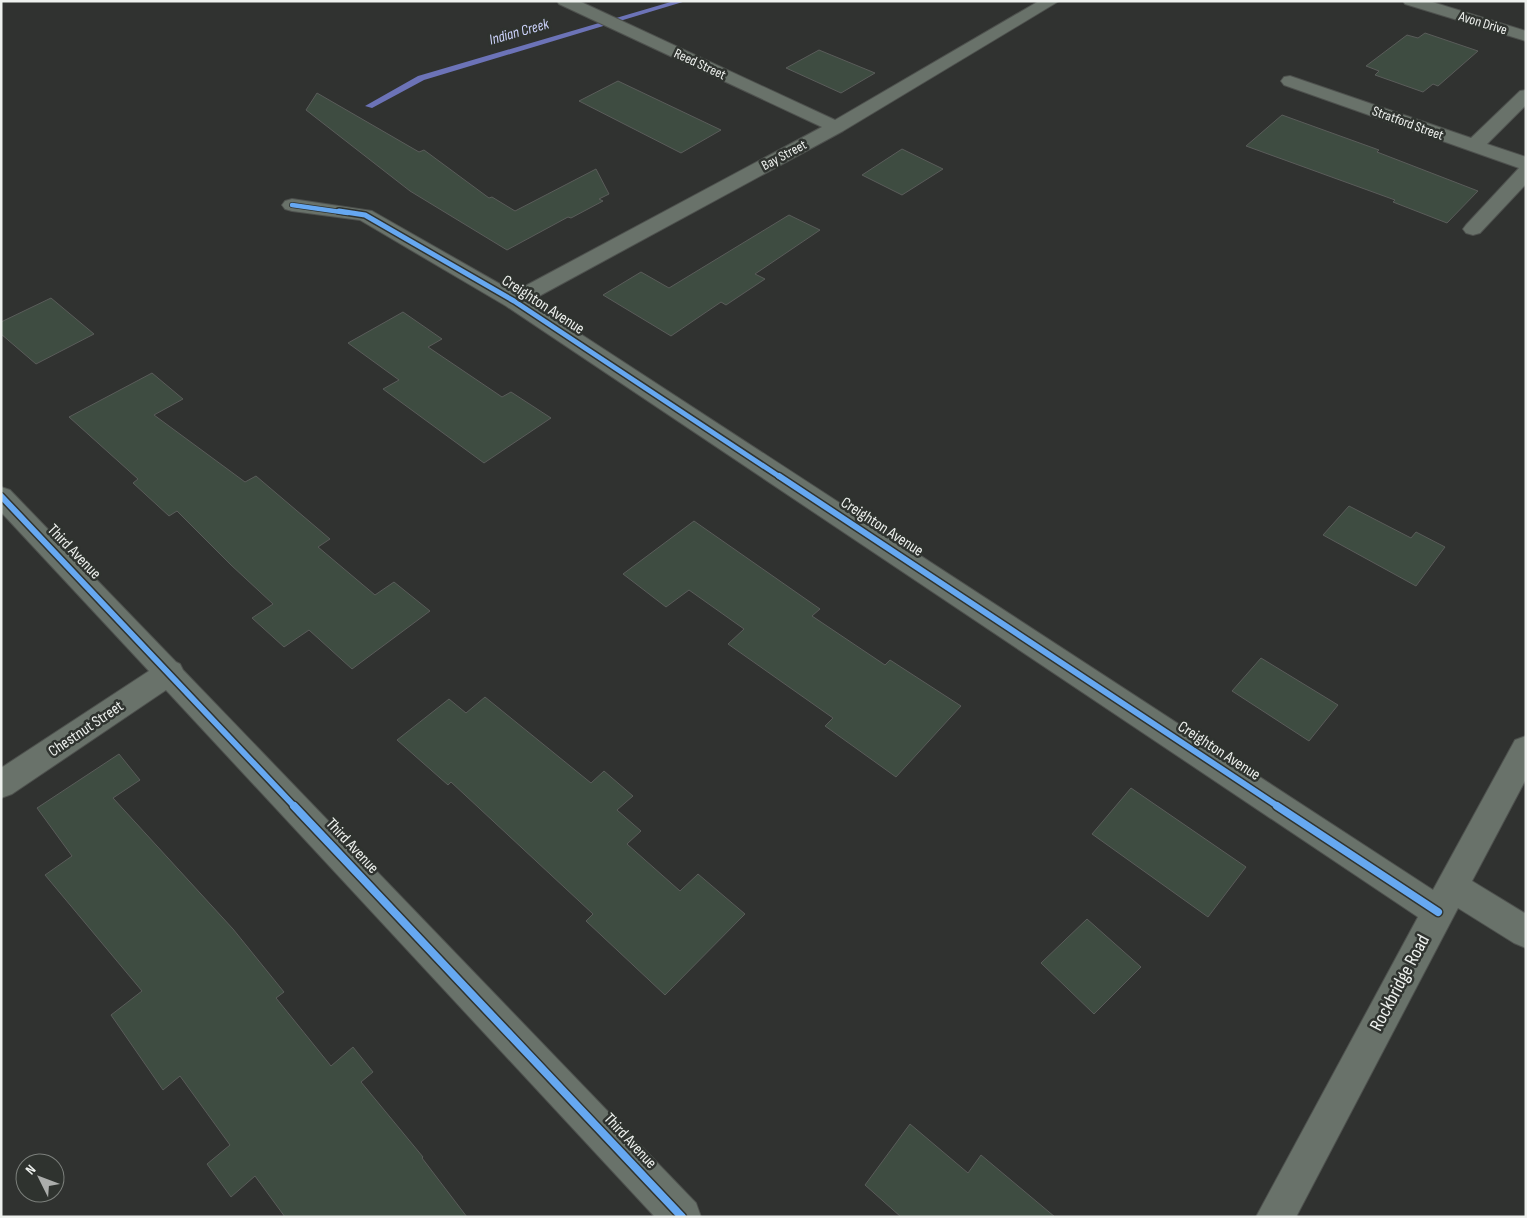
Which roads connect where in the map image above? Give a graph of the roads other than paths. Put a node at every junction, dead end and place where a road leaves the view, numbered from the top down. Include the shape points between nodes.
1 (564, 1) edge
2 (1051, 1) edge
3 (1411, 1) edge
4 (1526, 36) edge
5 (1290, 81) dead end
6 (1526, 94) edge
7 (836, 126) junction
8 (1474, 146) junction
9 (1526, 164) edge
10 (1526, 172) edge
11 (292, 206) dead end
12 (1473, 229) dead end
13 (514, 301) junction
14 (1, 496) edge
15 (170, 672) junction
16 (1526, 750) edge
17 (1, 785) edge
18 (1445, 900) junction
19 (1526, 932) edge
20 (682, 1217) edge
21 (1275, 1217) edge

1 - 7 street, Reed Street
2 - 7 street, Bay Street
3 - 4 street, Avon Drive
5 - 8 street, Stratford Street
6 - 8 street
7 - 13 street, Bay Street
8 - 9 street, Stratford Street
10 - 12 street
11 - 13 street, Creighton Avenue via 365,215
13 - 18 street, Creighton Avenue
14 - 15 street, Third Avenue
15 - 17 street, Chestnut Street
15 - 20 street, Third Avenue
16 - 18 street, Rockbridge Road
18 - 19 street, Creighton Avenue
18 - 21 street, Rockbridge Road

